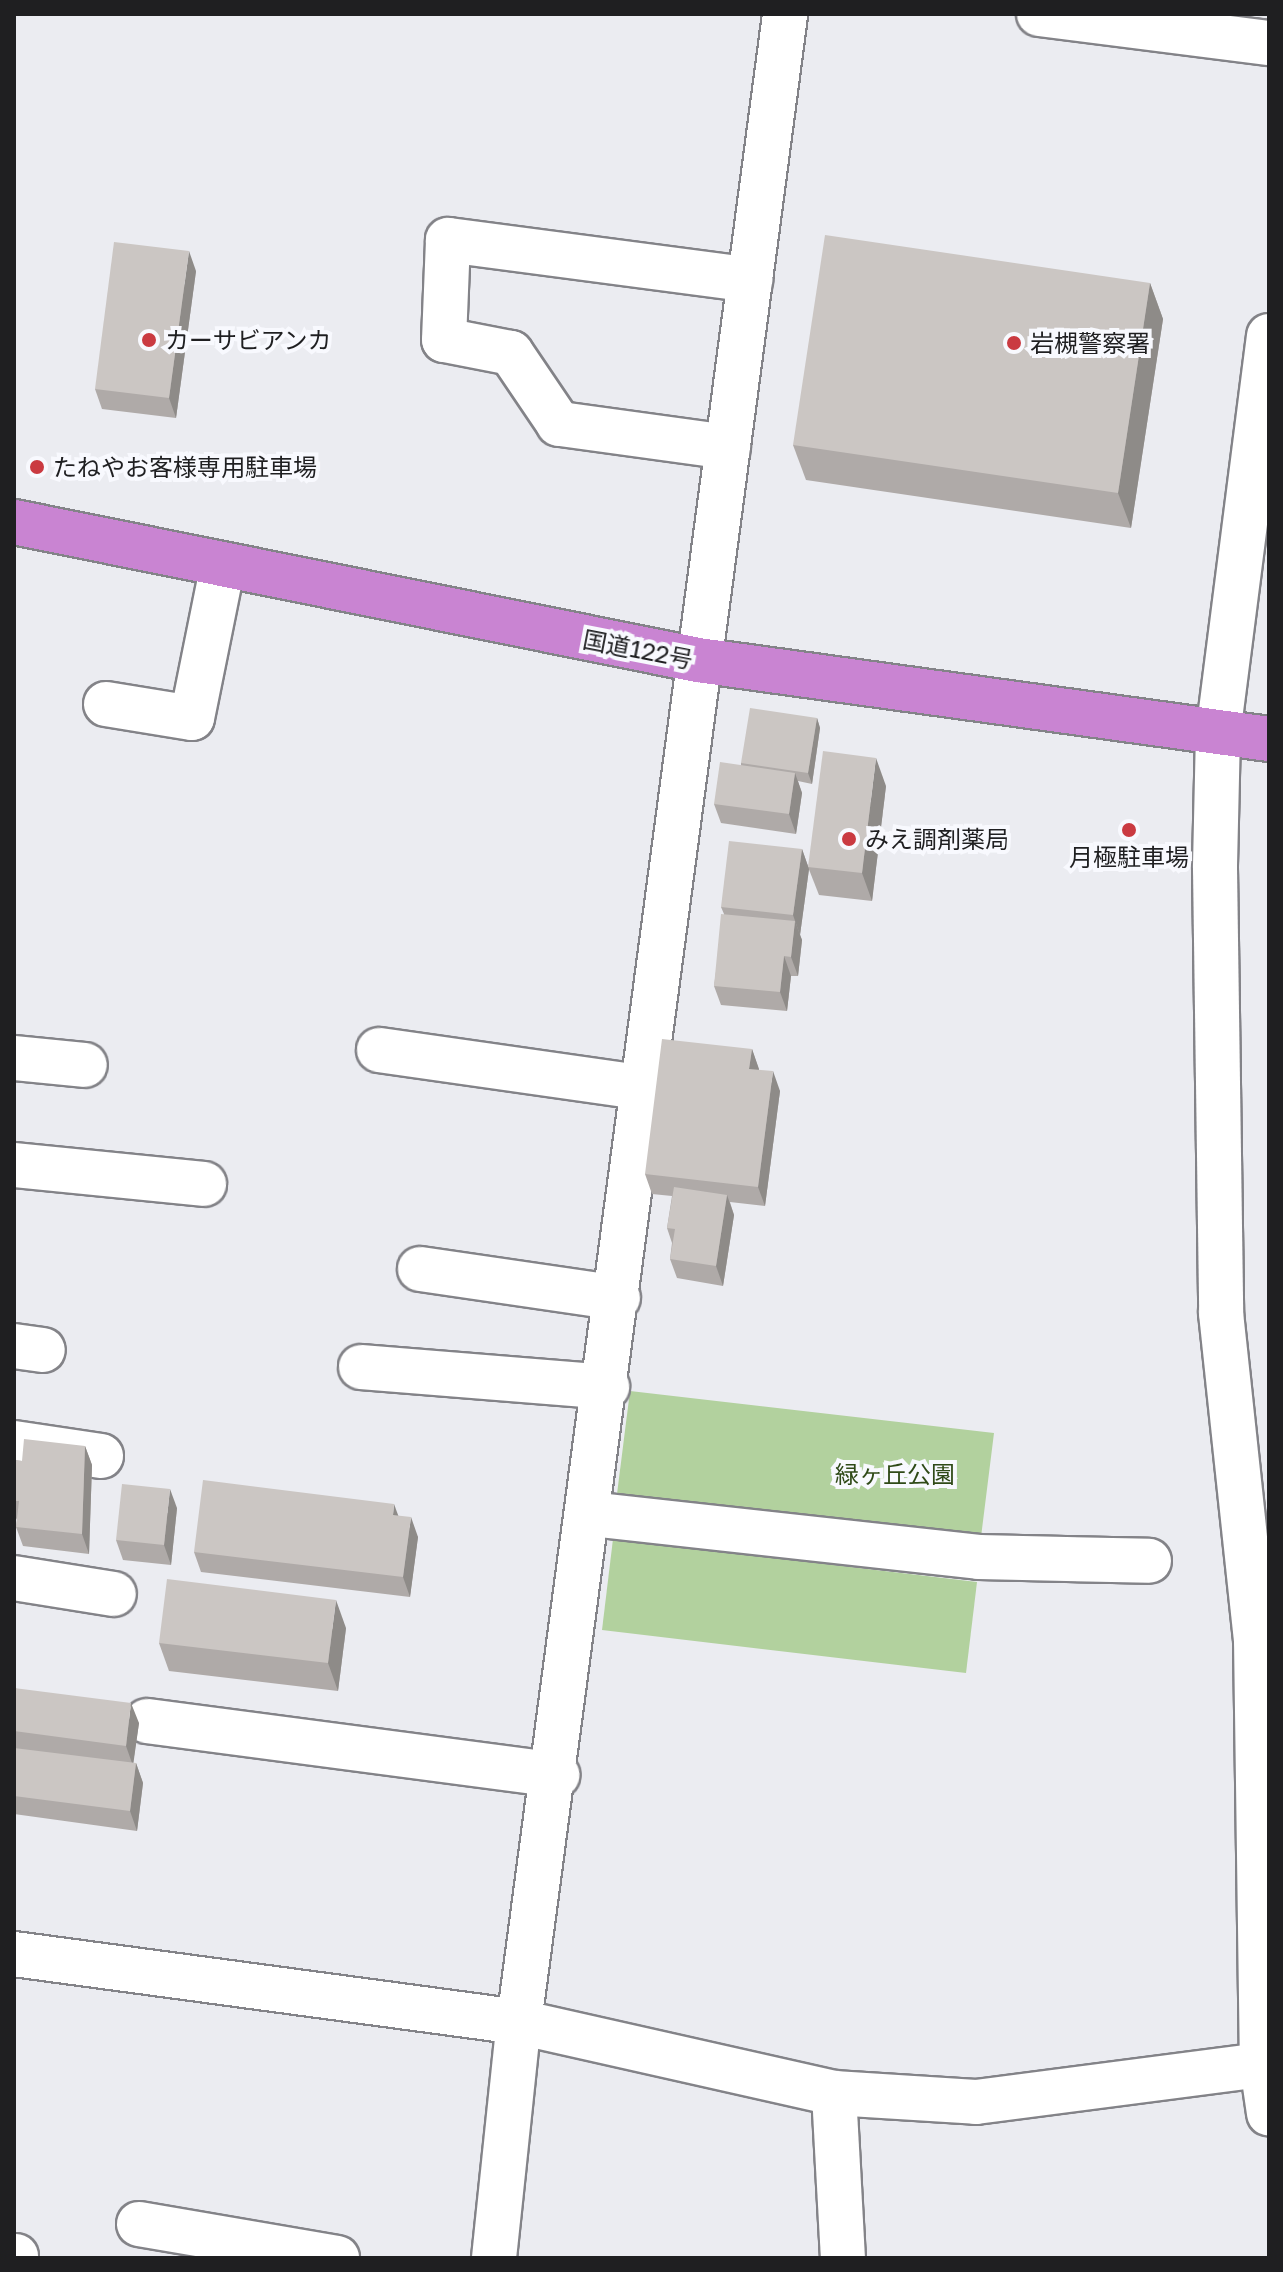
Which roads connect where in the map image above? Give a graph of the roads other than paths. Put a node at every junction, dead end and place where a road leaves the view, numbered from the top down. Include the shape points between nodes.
1 (785, 14) edge
2 (1039, 14) edge
3 (1269, 43) edge
4 (750, 280) junction
5 (1269, 336) edge
6 (728, 447) junction
7 (14, 522) edge
8 (222, 569) junction
9 (698, 660) junction
10 (106, 704) dead end
11 (1218, 733) junction
12 (1269, 739) edge
13 (379, 1050) dead end
14 (14, 1058) edge
15 (85, 1065) dead end
16 (645, 1088) junction
17 (14, 1165) edge
18 (204, 1184) dead end
19 (420, 1269) dead end
20 (618, 1298) junction
21 (361, 1367) dead end
22 (607, 1387) junction
23 (14, 1443) edge
24 (101, 1456) dead end
25 (590, 1514) junction
26 (1149, 1561) dead end
27 (14, 1578) edge
28 (114, 1594) dead end
29 (147, 1721) dead end
30 (557, 1775) junction
31 (14, 1954) edge
32 (519, 2022) junction
33 (1265, 2064) edge
34 (834, 2093) junction
35 (1269, 2113) edge
36 (139, 2224) dead end
37 (337, 2258) edge
38 (494, 2258) edge
39 (843, 2258) edge

1 - 4 street
2 - 3 street
4 - 6 street
4 - 6 street via 448,240 444,340 511,353 559,424
5 - 11 street
6 - 9 street
7 - 8 highway, 国道122号
8 - 9 highway, 国道122号
8 - 10 street via 192,718
9 - 11 highway, 国道122号
9 - 16 street
11 - 12 highway, 国道122号
11 - 33 street via 1221,1313 1256,1639
13 - 16 street
14 - 15 street
16 - 20 street
17 - 18 street
19 - 20 street
20 - 22 street
21 - 22 street
22 - 25 street
23 - 24 street
25 - 26 street via 979,1557
25 - 30 street
27 - 28 street
29 - 30 street
30 - 32 street
31 - 32 street
32 - 34 street
32 - 38 street
33 - 34 street via 976,2102
33 - 35 street
34 - 39 street
36 - 37 street

